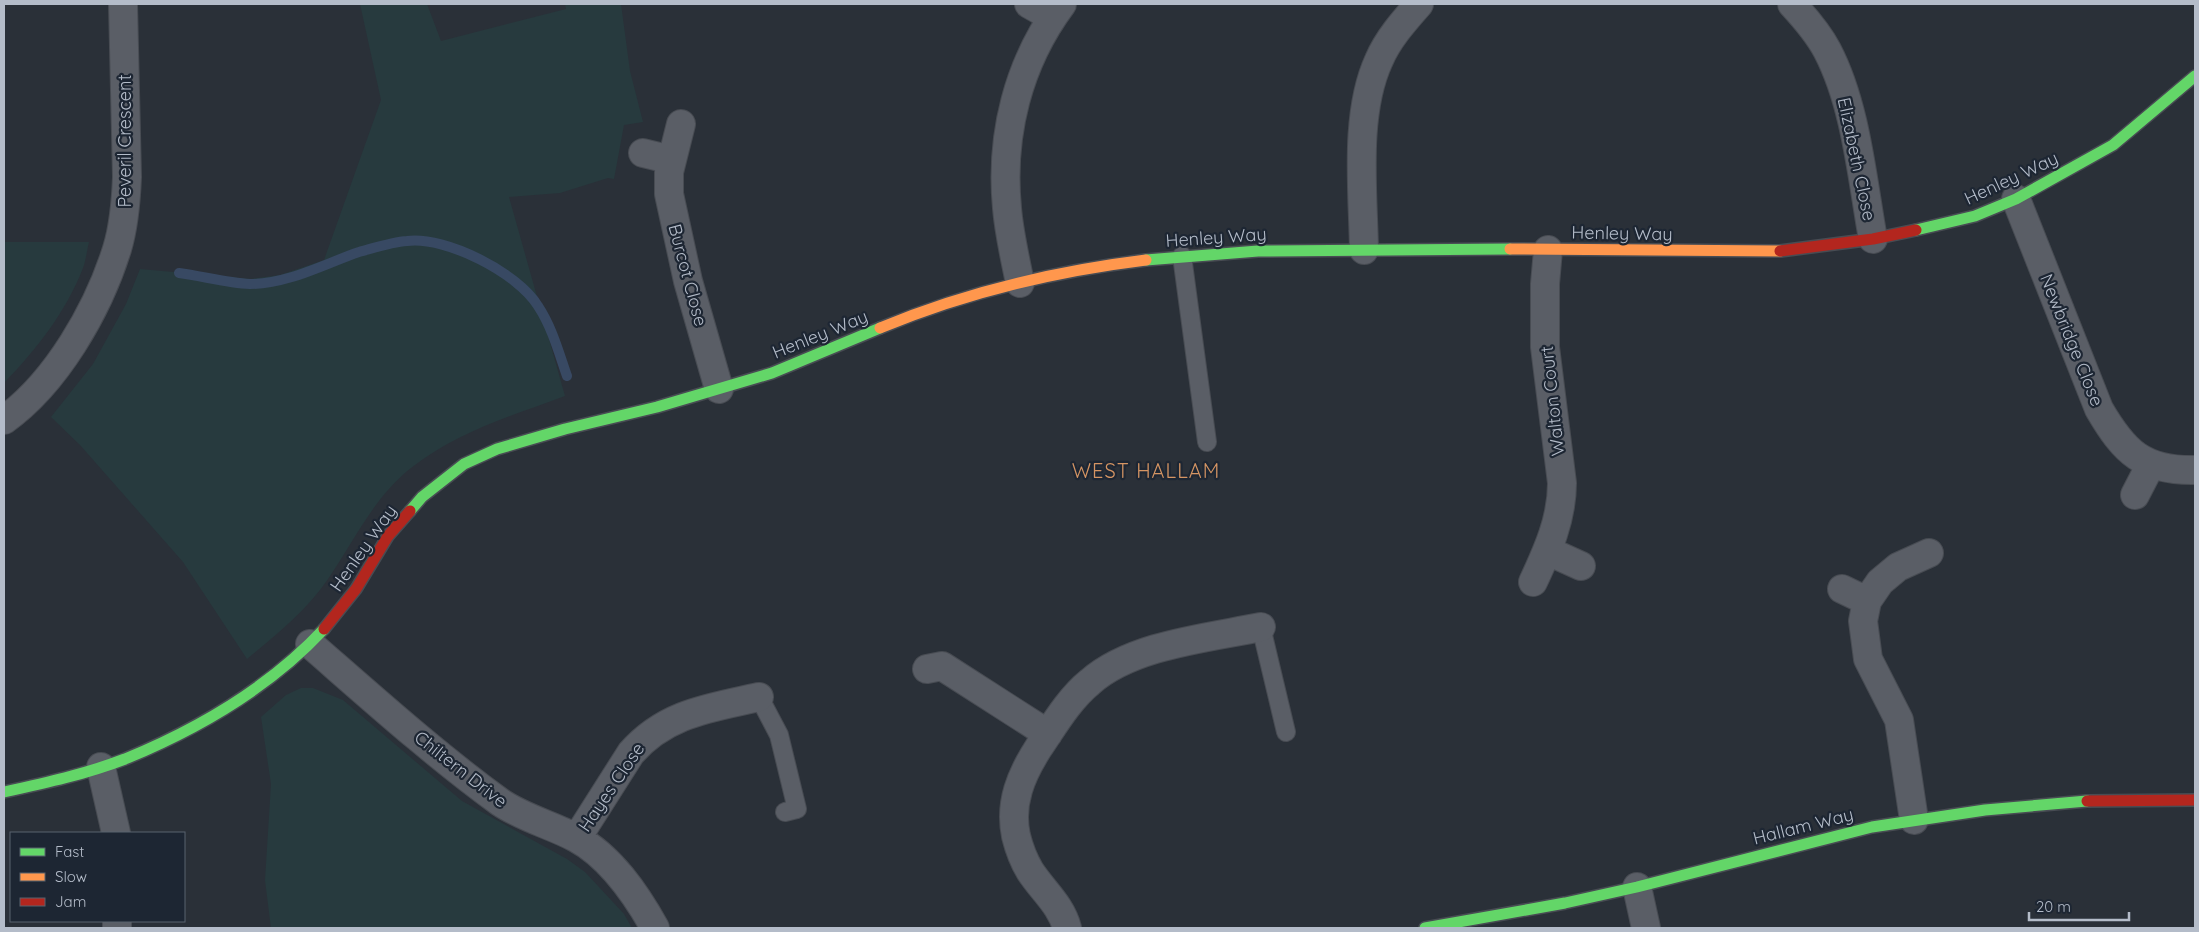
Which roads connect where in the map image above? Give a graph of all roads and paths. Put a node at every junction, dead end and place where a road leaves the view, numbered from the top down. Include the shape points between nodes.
1 (122, 4) edge
2 (1419, 4) edge
3 (1792, 4) edge
4 (1048, 8) edge
5 (2195, 76) edge
6 (681, 124) dead end
7 (643, 153) dead end
8 (672, 160) junction
9 (2016, 199) junction
10 (1873, 239) junction
11 (1364, 250) junction
12 (1548, 250) junction
13 (1182, 256) junction
14 (1020, 283) junction
15 (719, 389) junction
16 (4, 420) edge
17 (1207, 442) dead end
18 (2151, 464) junction
19 (2195, 470) edge
20 (2136, 495) dead end
21 (1548, 551) junction
22 (1929, 553) dead end
23 (1581, 566) dead end
24 (1533, 582) dead end
25 (1842, 589) dead end
26 (1868, 601) junction
27 (1261, 627) joint
28 (310, 644) junction
29 (927, 669) dead end
30 (758, 697) joint
31 (1286, 732) dead end
32 (1048, 734) junction
33 (102, 767) junction
34 (4, 792) edge
35 (2195, 800) edge
36 (785, 812) dead end
37 (1914, 820) junction
38 (116, 832) edge
39 (576, 838) junction
40 (1637, 888) junction
41 (655, 928) edge
42 (1066, 928) edge
43 (1426, 928) edge
44 (1646, 928) edge

1 - 16 street, Peveril Crescent via 127,177 126,204 117,249 90,312 67,350 45,382
2 - 11 street via 1390,40 1371,80 1364,138
3 - 10 street, Elizabeth Close via 1827,50 1840,81 1850,115
4 - 14 street via 1016,94 1005,154 1007,209
5 - 9 street, Henley Way via 2113,145
6 - 8 street, Burcot Close
7 - 8 street
8 - 15 street, Burcot Close via 669,194 674,222
9 - 10 street, Henley Way via 1975,216
9 - 18 street, Newbridge Close via 2099,409 2123,446
10 - 12 street, Henley Way via 1789,251
11 - 12 street, Henley Way
11 - 13 street, Henley Way
12 - 21 street, Walton Court via 1545,347 1562,500
13 - 14 street, Henley Way via 1116,264
13 - 17 lane
14 - 15 street, Henley Way via 939,306 804,361
15 - 28 street, Henley Way via 529,439 464,464 441,481 388,536 352,595
18 - 19 street, Newbridge Close
18 - 20 street
21 - 23 street
21 - 24 street, Walton Court
22 - 26 street via 1888,574
25 - 26 street
26 - 37 street via 1864,621 1868,659 1899,720
27 - 31 lane
27 - 32 street via 1150,651 1108,668 1070,702
28 - 33 street, Henley Way via 274,676 212,717
28 - 39 street, Chiltern Drive via 398,720 503,803
29 - 32 street via 942,666
30 - 36 lane via 779,735 797,809
30 - 39 street, Hayes Close via 691,712 651,733 631,752
32 - 42 street via 1020,784 1014,801 1014,819 1021,853 1029,870 1061,911
33 - 34 street, Henley Way
33 - 38 street
35 - 37 street, Hallam Way via 2096,800
37 - 40 street, Hallam Way via 1831,836
39 - 41 street, Chiltern Drive via 621,877
40 - 43 street, Hallam Way
40 - 44 street

